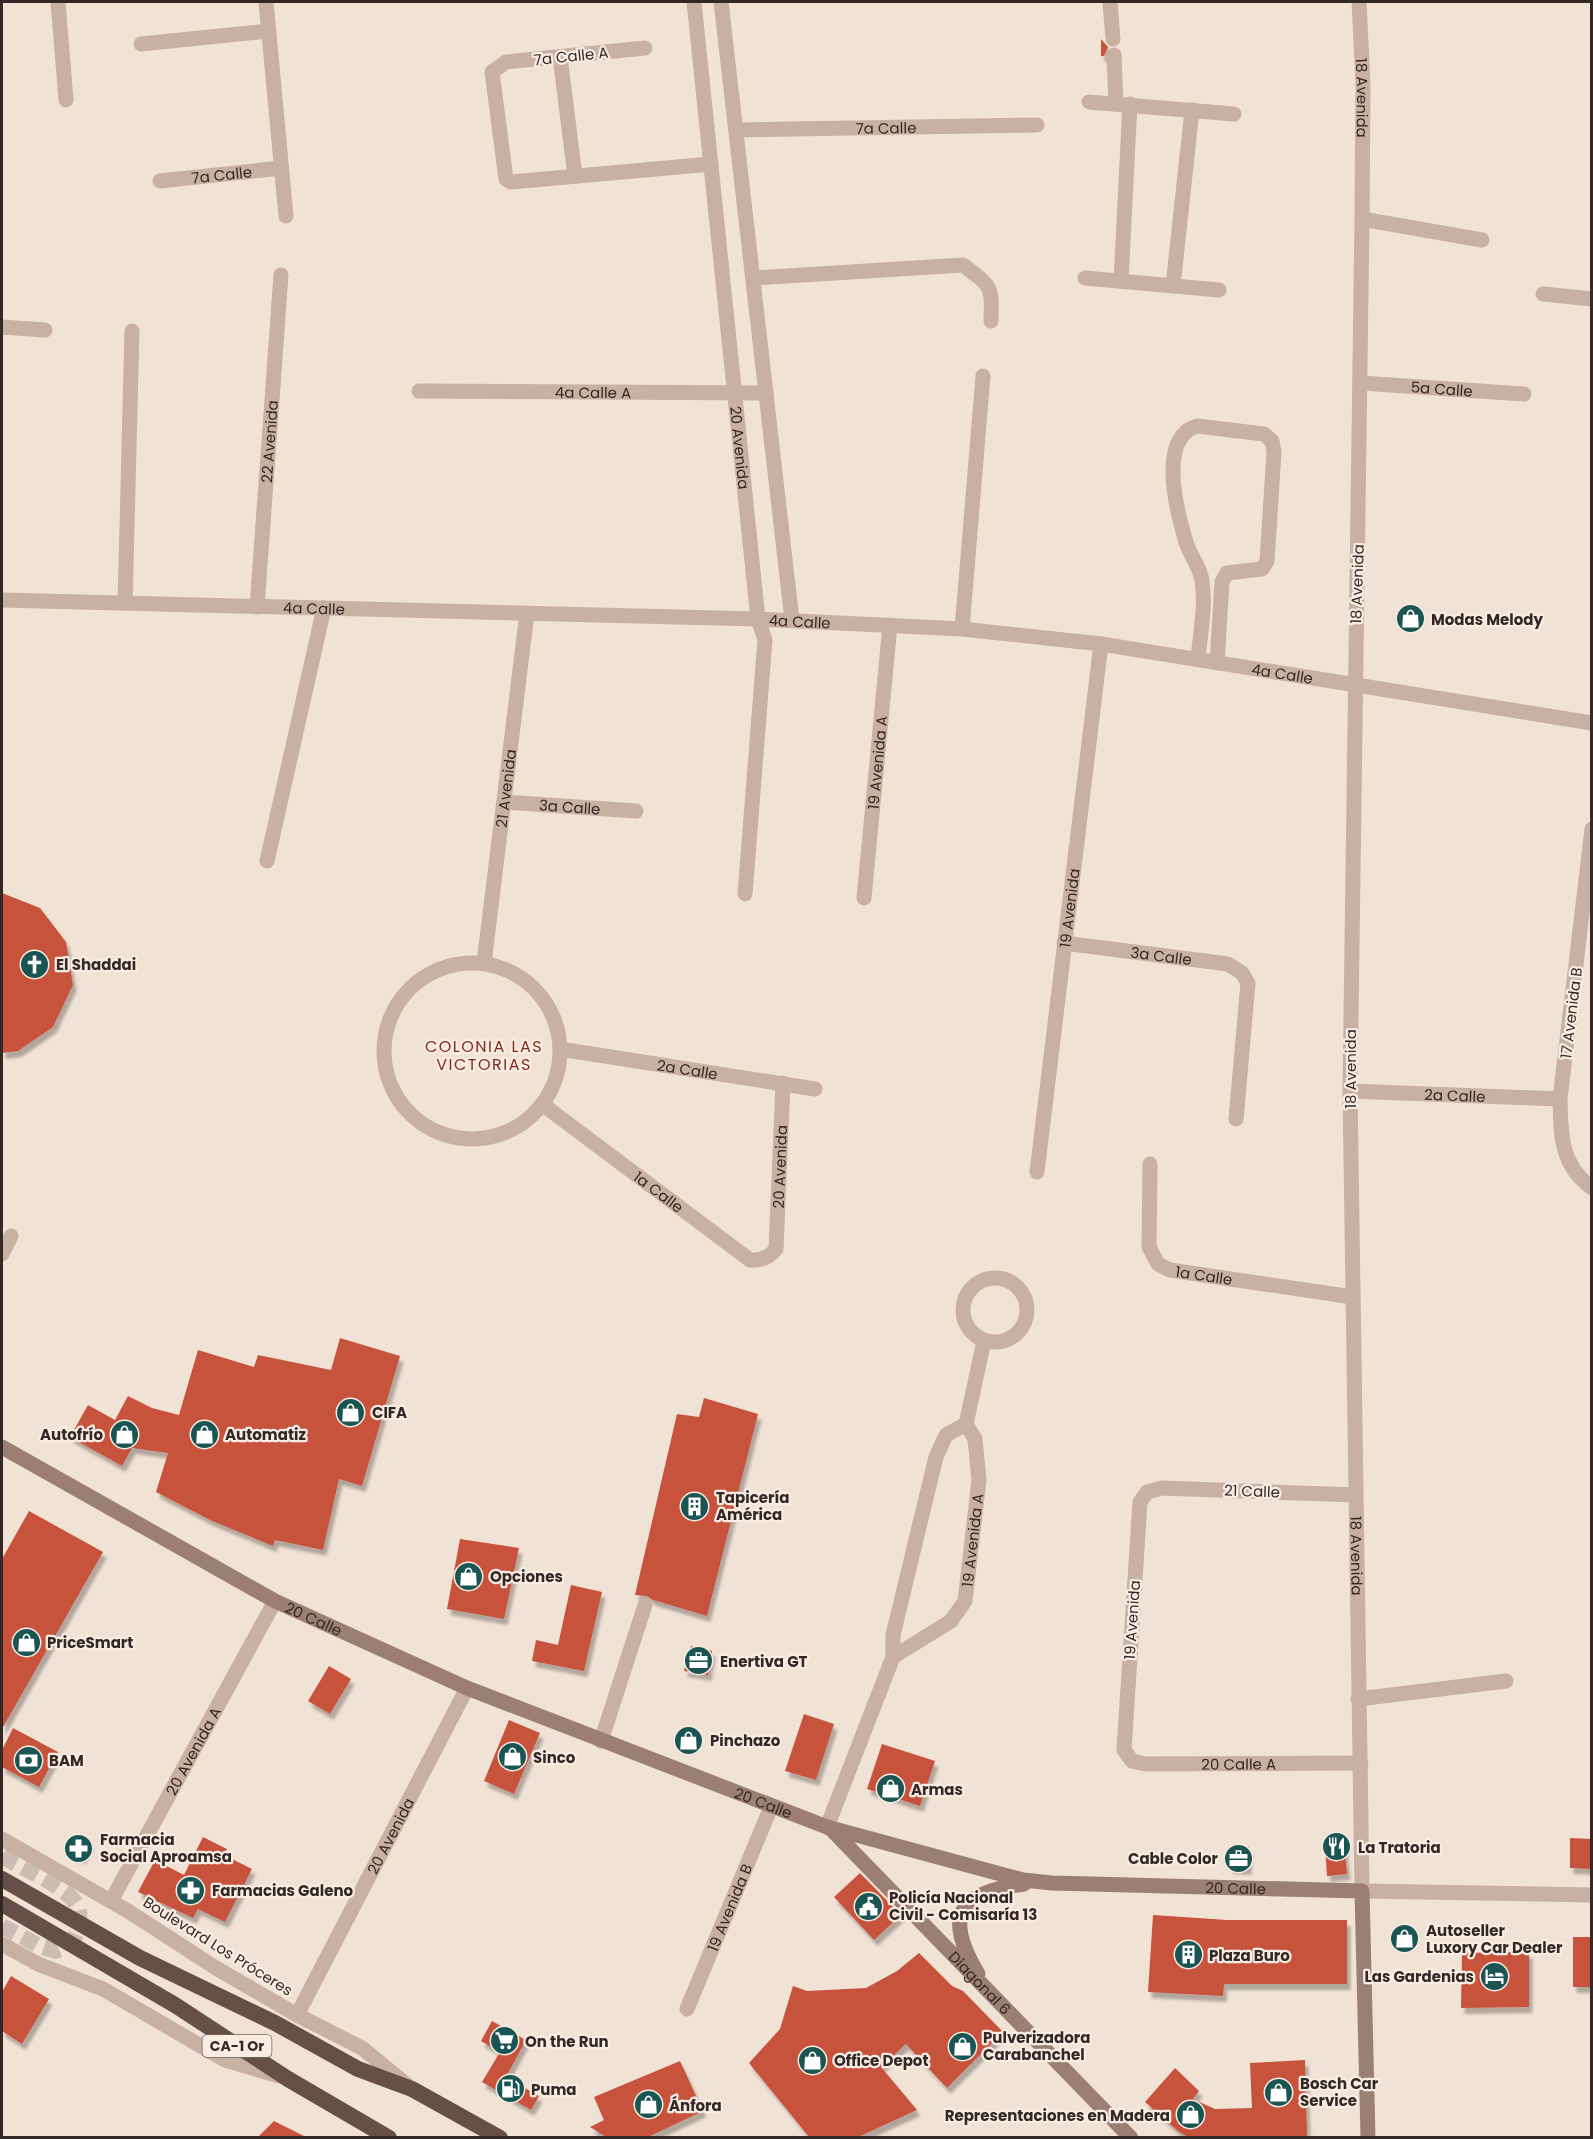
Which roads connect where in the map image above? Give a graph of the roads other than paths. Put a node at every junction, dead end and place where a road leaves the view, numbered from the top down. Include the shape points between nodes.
1 (58, 2) edge
2 (266, 2) edge
3 (694, 2) edge
4 (721, 2) edge
5 (1110, 2) edge
6 (1359, 2) edge
7 (268, 31) junction
8 (1113, 39) dead end
9 (141, 44) dead end
10 (645, 48) dead end
11 (1114, 55) dead end
12 (560, 57) junction
13 (66, 100) dead end
14 (1089, 102) dead end
15 (1123, 104) junction
16 (1192, 110) junction
17 (1234, 114) dead end
18 (1037, 125) dead end
19 (736, 130) junction
20 (711, 164) junction
21 (281, 168) junction
22 (575, 176) junction
23 (160, 182) dead end
24 (286, 216) dead end
25 (1362, 219) junction
26 (1482, 240) dead end
27 (281, 275) dead end
28 (753, 278) junction
29 (1085, 278) dead end
30 (1121, 281) junction
31 (1173, 286) junction
32 (1219, 290) dead end
33 (1543, 294) dead end
34 (1592, 299) edge
35 (991, 321) dead end
36 (2, 327) edge
37 (45, 330) dead end
38 (132, 331) dead end
39 (983, 376) dead end
40 (1361, 383) junction
41 (419, 391) dead end
42 (736, 393) junction
43 (766, 393) junction
44 (1524, 394) dead end
45 (2, 600) edge
46 (125, 603) junction
47 (257, 607) junction
48 (324, 608) junction
49 (527, 613) junction
50 (758, 619) junction
51 (792, 620) junction
52 (890, 625) junction
53 (962, 629) junction
54 (1101, 644) junction
55 (1198, 659) junction
56 (1217, 663) junction
57 (1353, 685) junction
58 (1592, 723) edge
59 (504, 802) junction
60 (636, 812) dead end
61 (1592, 829) edge
62 (267, 861) dead end
63 (745, 894) dead end
64 (864, 898) dead end
65 (1586, 929) edge
66 (1064, 943) junction
67 (484, 963) junction
68 (560, 1048) junction
69 (783, 1083) junction
70 (815, 1089) dead end
71 (1350, 1091) junction
72 (1560, 1099) junction
73 (542, 1104) junction
74 (1236, 1119) dead end
75 (1150, 1164) dead end
76 (1036, 1172) dead end
77 (1592, 1188) edge
78 (11, 1236) dead end
79 (776, 1249) joint
80 (2, 1254) edge
81 (1353, 1297) junction
82 (984, 1341) junction
83 (966, 1424) junction
84 (2, 1447) edge
85 (1148, 1492) joint
86 (1356, 1496) junction
87 (275, 1601) junction
88 (645, 1605) dead end
89 (893, 1657) junction
90 (1506, 1681) dead end
91 (467, 1688) junction
92 (1358, 1699) junction
93 (601, 1741) junction
94 (1124, 1750) joint
95 (1360, 1763) junction
96 (771, 1808) junction
97 (829, 1828) junction
98 (2, 1839) edge
99 (2, 1879) edge
100 (1039, 1882) junction
101 (1362, 1891) junction
102 (1592, 1895) edge
103 (111, 1901) junction
104 (2, 1904) edge
105 (2, 1944) edge
106 (994, 1999) junction
107 (687, 2009) dead end
108 (297, 2015) junction
109 (288, 2079) junction
110 (412, 2089) junction
111 (389, 2138) edge
112 (500, 2138) edge
113 (1131, 2138) edge
114 (1368, 2138) edge

1 - 13 street
2 - 7 street
3 - 20 street, 20 Avenida
4 - 19 street, 20 Avenida
5 - 8 street
6 - 25 street, 18 Avenida
7 - 9 street
7 - 21 street
10 - 12 street, 7a Calle A
11 - 15 street
12 - 22 street
12 - 22 street, 7a Calle A via 506,62 492,72 506,179 511,182
14 - 15 street
15 - 16 street
15 - 30 street
16 - 17 street
16 - 31 street
18 - 19 street, 7a Calle
19 - 28 street, 20 Avenida
20 - 22 street
20 - 42 street, 20 Avenida
21 - 23 street, 7a Calle
21 - 24 street
25 - 26 street
25 - 40 street, 18 Avenida
27 - 47 street, 22 Avenida
28 - 35 street via 963,265 991,291
28 - 43 street, 20 Avenida
29 - 30 street
30 - 31 street
31 - 32 street
33 - 34 street
36 - 37 street
38 - 46 street
39 - 53 street
40 - 44 street, 5a Calle
40 - 57 street, 18 Avenida
41 - 42 street, 4a Calle A
42 - 43 street, 4a Calle A
42 - 50 street, 20 Avenida
43 - 51 street, 20 Avenida
45 - 46 street, 4a Calle
46 - 47 street, 4a Calle
47 - 48 street, 4a Calle
48 - 49 street, 4a Calle
48 - 62 street
49 - 50 street, 4a Calle
49 - 59 street, 21 Avenida
50 - 51 street, 4a Calle
50 - 63 street, 20 Avenida via 765,640
51 - 52 street, 4a Calle
52 - 53 street, 4a Calle
52 - 64 street, 19 Avenida A
53 - 54 street, 4a Calle
54 - 55 street, 4a Calle
54 - 66 street, 19 Avenida
55 - 56 street, 4a Calle
55 - 56 street via 1203,587 1186,544 1171,467 1174,450 1188,428 1197,426 1264,434 1272,441 1274,452 1267,561 1262,569 1227,573 1222,582
56 - 57 street, 4a Calle
57 - 58 street, 4a Calle
57 - 71 street, 18 Avenida
59 - 60 street, 3a Calle
59 - 67 street, 21 Avenida
61 - 65 street, 17 Avenida B
65 - 72 street, 17 Avenida B
66 - 74 street, 3a Calle via 1228,964 1242,973 1248,983
66 - 76 street, 19 Avenida
67 - 68 street via 517,975 538,992 552,1014
67 - 73 street via 463,963 434,972 409,989 396,1005 384,1044 390,1084 414,1117 450,1136 490,1137 510,1130
68 - 69 street, 2a Calle
68 - 73 street via 556,1078
69 - 70 street, 2a Calle
69 - 79 street, 20 Avenida
71 - 72 street, 2a Calle
71 - 81 street, 18 Avenida
72 - 77 street, 17 Avenida B via 1561,1140 1567,1160 1579,1179
73 - 79 street, 1a Calle via 750,1260 765,1259
75 - 81 street, 1a Calle via 1149,1247 1158,1264 1170,1270
78 - 80 street
81 - 86 street, 18 Avenida
82 - 82 street via 1009,1340 1027,1319 1026,1299 1014,1284 1004,1279 979,1282 966,1296 963,1317 967,1327
82 - 83 street
83 - 89 street via 946,1435 936,1457 893,1635
83 - 89 street, 19 Avenida A via 975,1439 979,1480 965,1601 951,1621
84 - 87 main road, 20 Calle
85 - 86 street, 21 Calle via 1162,1488
85 - 94 street, 19 Avenida via 1140,1502
86 - 92 street, 18 Avenida
87 - 91 main road, 20 Calle
87 - 103 street, 20 Avenida A
88 - 93 street
89 - 97 street
90 - 92 street
91 - 93 main road, 20 Calle
91 - 108 street, 20 Avenida
92 - 95 street, 18 Avenida
93 - 96 main road, 20 Calle
94 - 95 street, 20 Calle A via 1132,1761 1145,1764
95 - 101 street, 18 Avenida
96 - 97 main road, 20 Calle
96 - 107 street, 19 Avenida B
97 - 100 main road, 20 Calle
97 - 106 main road, Diagonal 6
98 - 103 street, Boulevard Los Próceres
99 - 110 highway, Boulevard Los Próceres / CA-1 Or via 140,1958 275,2023 357,2069
100 - 101 main road, 20 Calle
100 - 106 main road via 980,1894 962,1912 959,1931 966,1953
101 - 102 street, 20 Calle
101 - 114 main road, 18 Avenida
103 - 108 street, Boulevard Los Próceres
104 - 109 highway, CA-1 Or via 175,2005
105 - 109 street via 38,1964 103,1989 225,2060
106 - 113 main road, Diagonal 6
108 - 110 street, Boulevard Los Próceres via 362,2048
109 - 111 highway, CA-1 Or
110 - 112 highway, Boulevard Los Próceres / CA-1 Or

